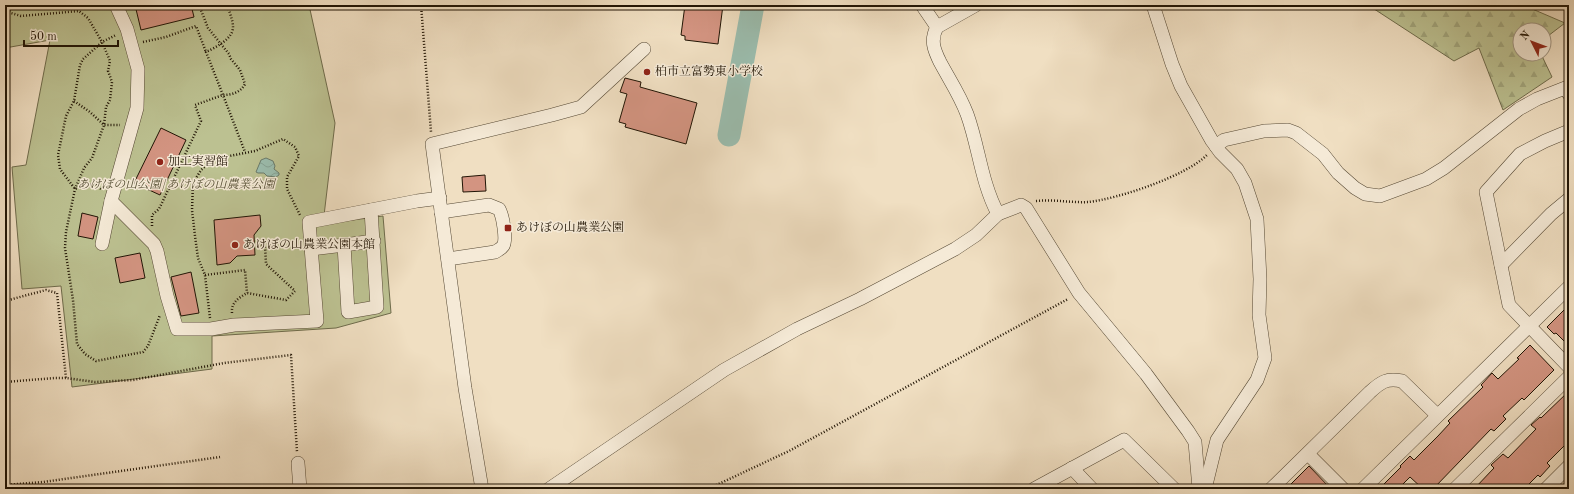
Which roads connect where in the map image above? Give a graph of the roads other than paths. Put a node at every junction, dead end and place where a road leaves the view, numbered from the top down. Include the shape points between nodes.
1 (116, 5) edge
2 (922, 5) edge
3 (976, 5) edge
4 (1153, 5) edge
5 (937, 27) junction
6 (644, 49) dead end
7 (1568, 89) edge
8 (1569, 131) edge
9 (1216, 146) junction
10 (440, 198) junction
11 (1569, 200) edge
12 (111, 201) junction
13 (371, 210) junction
14 (441, 212) junction
15 (998, 214) junction
16 (374, 241) junction
17 (102, 244) dead end
18 (344, 245) junction
19 (311, 249) junction
20 (448, 259) junction
21 (1501, 264) junction
22 (1569, 287) edge
23 (1529, 326) junction
24 (1569, 367) edge
25 (1569, 377) edge
26 (1437, 416) junction
27 (1308, 454) junction
28 (298, 463) road end
29 (1569, 466) edge
30 (1072, 468) junction
31 (300, 489) edge
32 (482, 489) edge
33 (549, 489) edge
34 (1034, 489) edge
35 (1092, 489) edge
36 (1174, 489) edge
37 (1200, 489) edge
38 (1205, 489) edge
39 (1271, 489) edge
40 (1343, 489) edge
41 (1363, 489) edge
42 (1455, 489) edge
43 (1546, 489) edge

1 - 12 street via 127,29 138,69 137,108
2 - 5 street
3 - 5 street
4 - 9 street via 1181,86
5 - 15 street via 933,40 934,48 967,114 984,180
6 - 10 street via 582,107 432,144
7 - 9 street via 1519,109 1444,168 1426,179 1380,196 1366,194 1355,188 1338,173 1323,154 1296,133 1288,130 1264,131 1224,140
8 - 21 street via 1520,154 1486,192
9 - 38 street via 1237,169 1245,183 1257,220 1259,315 1265,358 1257,380 1217,440
10 - 13 street
10 - 14 street
11 - 21 street via 1551,214
12 - 17 street
12 - 19 street via 154,244 177,329 317,321
13 - 16 street
13 - 19 street via 309,222
14 - 20 street
14 - 20 street via 489,205 499,209 502,214 504,246 495,252
15 - 33 street via 955,249 797,329 724,370
15 - 37 street via 1021,205 1026,208 1079,293 1146,374 1195,442
16 - 18 street
16 - 18 street via 377,307 348,312
18 - 19 street
20 - 32 street via 465,388
21 - 23 street via 1509,305
22 - 23 street
23 - 24 street
23 - 26 street
25 - 42 street
26 - 27 street via 1402,380 1384,380
26 - 41 street
27 - 39 street
27 - 40 street
28 - 31 street
29 - 43 street
30 - 34 street
30 - 35 street
30 - 36 street via 1124,440

